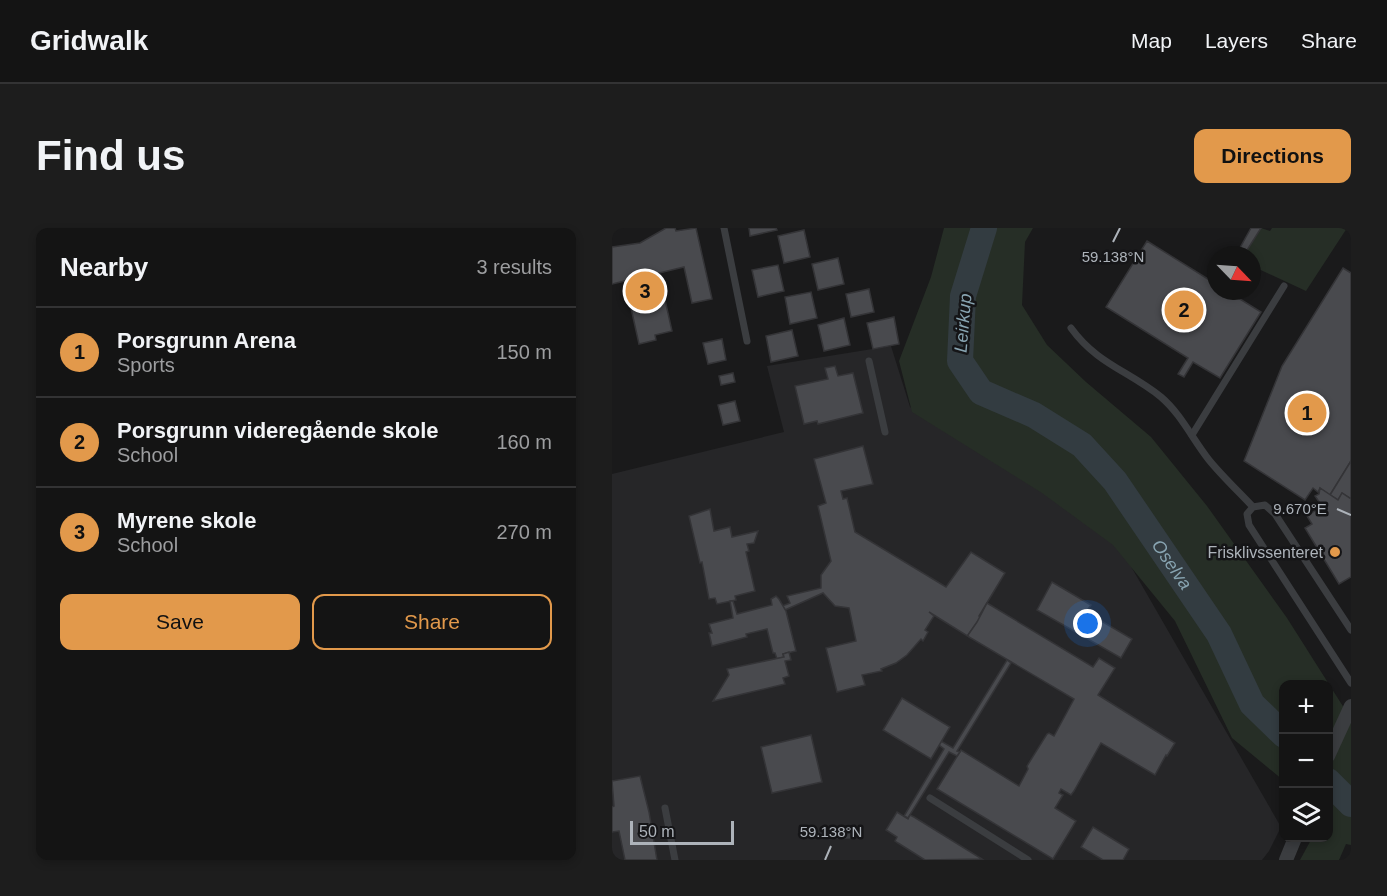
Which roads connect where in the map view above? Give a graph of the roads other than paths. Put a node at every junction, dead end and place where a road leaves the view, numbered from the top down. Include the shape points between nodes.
1 (724, 228) edge
2 (1284, 286) dead end
3 (1071, 328) dead end
4 (747, 341) dead end
5 (869, 361) dead end
6 (885, 432) dead end
7 (1192, 435) junction
8 (1253, 507) junction
9 (1351, 630) edge
10 (1351, 683) edge
11 (1351, 706) edge
12 (1333, 747) edge
13 (930, 798) dead end
14 (665, 808) dead end
15 (850, 835) dead end
16 (822, 836) dead end
17 (1293, 842) edge
18 (675, 860) edge
19 (1028, 860) edge
20 (1286, 860) edge

1 - 4 lane
2 - 7 lane
3 - 7 lane via 1091,352 1161,398
5 - 6 lane
7 - 8 lane via 1209,460
8 - 9 lane via 1265,505 1275,514
8 - 10 lane via 1247,514 1249,525
11 - 12 street
13 - 19 lane
14 - 18 lane
15 - 16 lane
17 - 20 street

